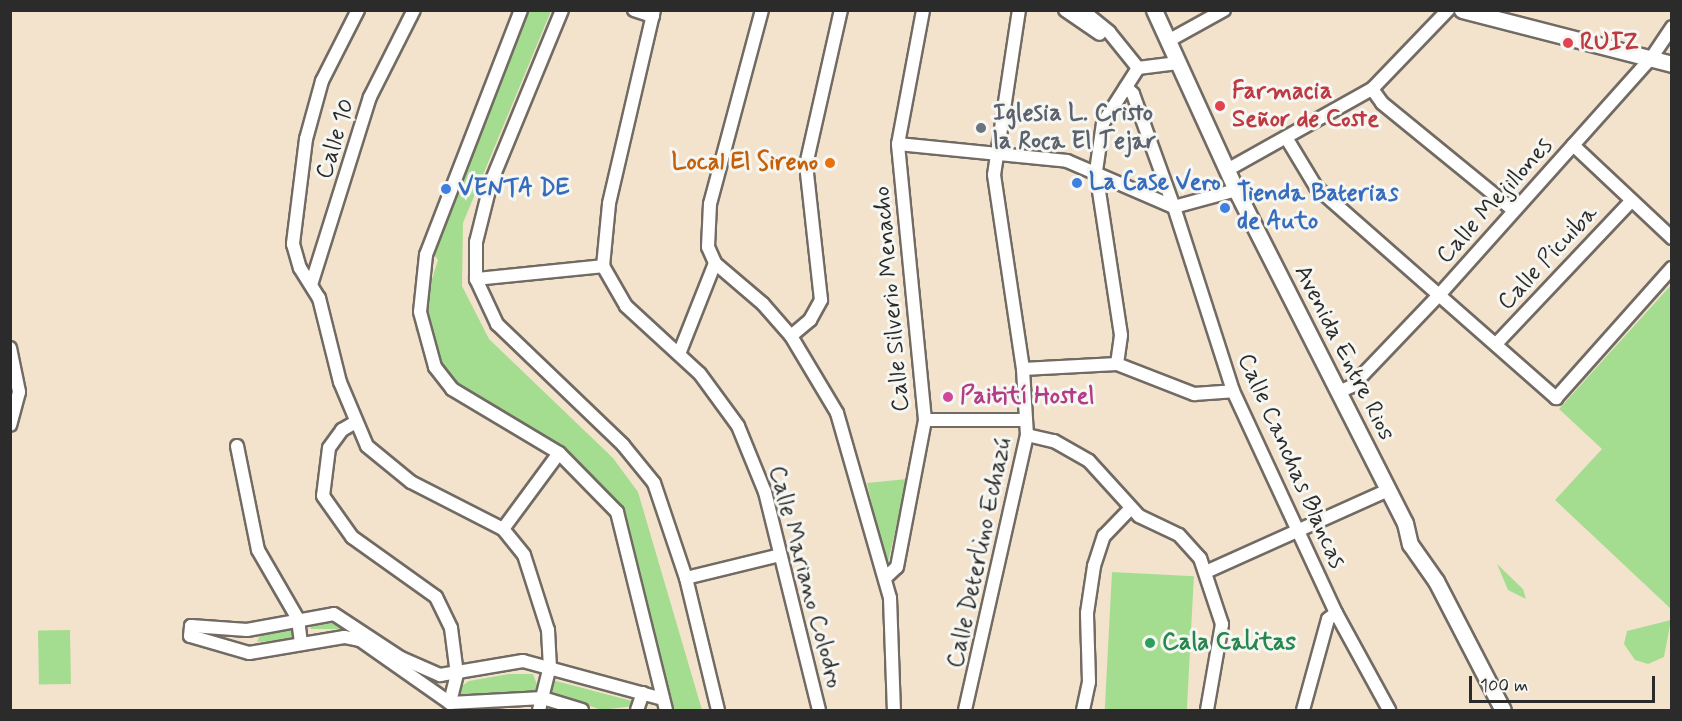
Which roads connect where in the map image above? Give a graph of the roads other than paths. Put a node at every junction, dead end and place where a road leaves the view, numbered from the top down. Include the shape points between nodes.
1 (358, 10) edge
2 (414, 10) edge
3 (521, 10) edge
4 (562, 10) edge
5 (634, 10) edge
6 (762, 10) edge
7 (841, 10) edge
8 (922, 10) edge
9 (1019, 10) edge
10 (1065, 10) edge
11 (1082, 10) edge
12 (1154, 10) edge
13 (1224, 10) edge
14 (1448, 10) edge
15 (1470, 12) edge
16 (653, 13) edge
17 (1671, 27) edge
18 (1117, 41) junction
19 (1168, 41) junction
20 (1652, 57) junction
21 (1178, 63) junction
22 (1671, 64) edge
23 (1138, 68) junction
24 (1126, 87) junction
25 (1372, 89) junction
26 (1287, 140) junction
27 (898, 144) junction
28 (1573, 145) junction
29 (995, 154) junction
30 (1227, 170) junction
31 (1096, 171) junction
32 (1236, 190) junction
33 (1631, 201) junction
34 (1174, 207) junction
35 (1513, 210) junction
36 (1671, 238) edge
37 (715, 263) junction
38 (603, 266) junction
39 (1671, 268) edge
40 (476, 279) junction
41 (311, 285) junction
42 (1440, 294) junction
43 (791, 336) junction
44 (1496, 344) junction
45 (10, 348) edge
46 (680, 354) junction
47 (1117, 364) junction
48 (1023, 369) junction
49 (1233, 392) junction
50 (1339, 392) junction
51 (925, 420) junction
52 (1026, 420) junction
53 (354, 423) junction
54 (10, 425) edge
55 (1027, 435) junction
56 (237, 446) dead end
57 (560, 453) junction
58 (1388, 490) junction
59 (1131, 508) junction
60 (503, 529) junction
61 (1298, 530) junction
62 (780, 555) junction
63 (1208, 572) junction
64 (686, 578) junction
65 (885, 578) junction
66 (1336, 613) junction
67 (298, 619) junction
68 (301, 642) junction
69 (550, 666) junction
70 (457, 674) junction
71 (643, 693) junction
72 (543, 698) junction
73 (450, 703) junction
74 (664, 705) edge
75 (539, 711) edge
76 (582, 711) edge
77 (637, 711) edge
78 (718, 711) edge
79 (819, 711) edge
80 (894, 711) edge
81 (965, 711) edge
82 (1083, 711) edge
83 (1207, 711) edge
84 (1303, 711) edge
85 (1389, 711) edge
86 (1503, 711) edge

1 - 41 street via 322,81 306,139 291,230 300,268
2 - 41 street, Calle 10 via 370,97
3 - 57 street via 426,255 418,295 425,337 447,383 477,408
4 - 40 street via 491,182 476,242
5 - 16 street
6 - 37 street via 706,220
7 - 43 street via 806,165 821,300 810,320
8 - 27 street, Calle Silverio Menacho
9 - 29 street, Calle Deterlino Echazú
10 - 18 street
11 - 18 street
12 - 19 main road, Avenida Entre Rios
13 - 19 street
14 - 25 street
15 - 20 main road
16 - 38 street via 609,204
17 - 20 street, Calle Mejillones
18 - 23 street
19 - 21 main road, Avenida Entre Rios
20 - 22 main road
20 - 28 street, Calle Mejillones
21 - 23 street
21 - 30 main road, Avenida Entre Rios
23 - 24 street
24 - 31 street via 1103,123
24 - 34 street, Calle Canchas Blancas via 1133,94
25 - 26 street
25 - 35 street
26 - 30 street
26 - 42 street via 1316,187
27 - 29 street
27 - 51 street, Calle Silverio Menacho
28 - 33 street
28 - 35 street, Calle Mejillones
29 - 31 street via 1067,161
29 - 48 street, Calle Deterlino Echazú
30 - 32 main road, Avenida Entre Rios
31 - 34 street
31 - 47 street via 1121,335
32 - 34 street
32 - 50 main road, Avenida Entre Rios
33 - 36 street
33 - 44 street, Calle Picuiba
34 - 49 street, Calle Canchas Blancas
35 - 42 street, Calle Mejillones
37 - 43 street via 763,304
37 - 46 street
38 - 40 street
38 - 46 street, Calle Mariano Colodro via 626,306
39 - 44 street via 1556,398
40 - 64 street via 505,333 623,445 654,483
41 - 53 street
42 - 44 street
42 - 50 street, Calle Mejillones via 1352,386
43 - 65 street via 837,413
45 - 54 street via 19,392
46 - 62 street, Calle Mariano Colodro via 723,401 738,426 765,492
47 - 48 street
47 - 49 street via 1194,394
48 - 52 street, Calle Deterlino Echazú
49 - 61 street, Calle Canchas Blancas
50 - 58 main road, Avenida Entre Rios
51 - 52 street
51 - 65 street, Calle Silverio Menacho via 897,567
52 - 55 street, Calle Deterlino Echazú
53 - 60 street via 367,446 392,470
53 - 70 street via 336,436 323,463 322,496 328,511 352,537 436,597 452,628
55 - 59 street via 1054,441 1089,461
55 - 81 street, Calle Deterlino Echazú
56 - 67 street via 258,550
57 - 60 street
57 - 74 street via 608,500 624,525
58 - 61 street
58 - 86 main road, Avenida Entre Rios via 1410,544 1436,580
59 - 63 street via 1191,545
59 - 82 street via 1104,536 1094,566 1087,613 1089,682
60 - 69 street via 524,555 538,587
61 - 63 street
61 - 66 street, Calle Canchas Blancas
62 - 64 street
62 - 79 street, Calle Mariano Colodro
63 - 83 street via 1222,647
64 - 78 street
65 - 80 street via 893,621
66 - 84 street via 1328,619
66 - 85 street, Calle Canchas Blancas
67 - 68 street
67 - 68 street via 247,630 191,626 190,636 249,653
67 - 70 street via 346,618 425,671
68 - 73 street via 360,640
69 - 70 street via 501,662
69 - 71 street
69 - 72 street
70 - 73 street
71 - 74 street
71 - 77 street
72 - 73 street
72 - 75 street
72 - 76 street

